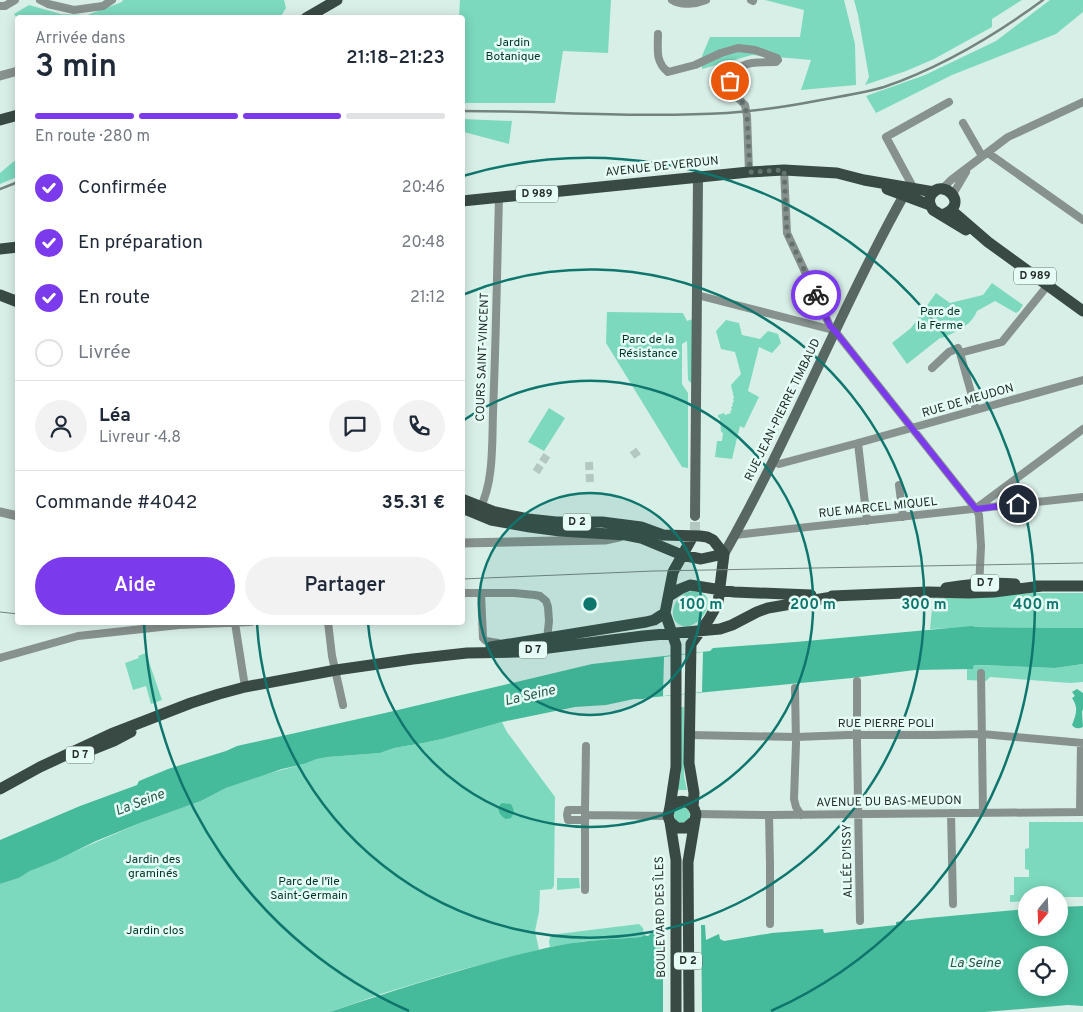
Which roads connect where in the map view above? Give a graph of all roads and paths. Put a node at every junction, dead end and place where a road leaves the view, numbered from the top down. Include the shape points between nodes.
1 (15, 0) edge
2 (40, 0) edge
3 (112, 0) edge
4 (338, 0) edge
5 (672, 0) edge
6 (706, 0) edge
7 (0, 6) edge
8 (311, 15) edge
9 (658, 34) dead end
10 (15, 72) edge
11 (0, 76) edge
12 (949, 102) dead end
13 (1082, 106) edge
14 (15, 116) edge
15 (0, 120) edge
16 (962, 123) dead end
17 (985, 154) junction
18 (968, 169) junction
19 (784, 170) junction
20 (750, 172) junction
21 (698, 177) junction
22 (864, 180) junction
23 (914, 189) junction
24 (938, 191) junction
25 (953, 194) junction
26 (904, 195) junction
27 (499, 198) junction
28 (465, 202) edge
29 (930, 205) junction
30 (947, 213) junction
31 (1083, 220) edge
32 (15, 247) edge
33 (0, 249) edge
34 (1048, 285) junction
35 (0, 294) edge
36 (697, 295) junction
37 (15, 301) edge
38 (1083, 311) edge
39 (835, 331) junction
40 (960, 353) junction
41 (932, 368) dead end
42 (1083, 380) edge
43 (976, 410) junction
44 (913, 428) junction
45 (1083, 429) edge
46 (858, 443) junction
47 (773, 461) junction
48 (900, 484) dead end
49 (997, 493) junction
50 (1083, 497) edge
51 (465, 501) edge
52 (1001, 506) junction
53 (465, 508) edge
54 (976, 509) junction
55 (479, 510) junction
56 (0, 512) edge
57 (15, 515) edge
58 (695, 516) tunnel mouth
59 (903, 517) junction
60 (867, 521) junction
61 (694, 534) junction
62 (735, 534) junction
63 (626, 535) junction
64 (465, 543) edge
65 (724, 554) junction
66 (682, 555) junction
67 (1083, 586) edge
68 (979, 588) junction
69 (720, 589) junction
70 (465, 593) edge
71 (481, 593) junction
72 (668, 596) junction
73 (838, 596) junction
74 (665, 613) junction
75 (179, 625) edge
76 (235, 625) edge
77 (328, 625) edge
78 (700, 631) junction
79 (672, 633) junction
80 (547, 639) junction
81 (505, 644) junction
82 (467, 653) junction
83 (0, 658) edge
84 (336, 670) junction
85 (982, 673) dead end
86 (857, 681) dead end
87 (245, 687) junction
88 (795, 688) dead end
89 (343, 706) dead end
90 (161, 715) junction
91 (982, 734) junction
92 (690, 735) junction
93 (857, 735) junction
94 (796, 737) junction
95 (1082, 743) edge
96 (586, 746) dead end
97 (0, 788) edge
98 (0, 797) edge
99 (794, 799) junction
100 (1082, 812) edge
101 (951, 813) junction
102 (983, 813) junction
103 (858, 814) junction
104 (585, 815) junction
105 (669, 815) junction
106 (694, 815) junction
107 (769, 815) junction
108 (782, 815) junction
109 (801, 815) junction
110 (585, 890) dead end
111 (953, 904) dead end
112 (860, 921) dead end
113 (770, 924) dead end
114 (676, 1012) edge
115 (689, 1012) edge

1 - 7 street
2 - 3 street via 74,10 103,6
4 - 8 main road
5 - 6 street via 698,3
9 - 20 street via 658,59 668,72 738,48 777,58 776,62 751,63 730,81 730,91 745,105
10 - 11 street
12 - 23 street via 886,137
13 - 17 street via 1008,137
14 - 15 main road
16 - 17 street
17 - 18 street
17 - 31 street
18 - 24 street
18 - 25 street
19 - 20 main road, AVENUE DE VERDUN / D 989
19 - 22 main road, AVENUE DE VERDUN / D 989 via 837,173
19 - 39 street via 787,233
20 - 21 main road, AVENUE DE VERDUN / D 989
21 - 27 main road, AVENUE DE VERDUN / D 989
21 - 36 main road
22 - 23 main road, AVENUE DE VERDUN / D 989
22 - 26 main road, AVENUE DE VERDUN / D 989
23 - 24 main road, AVENUE DE VERDUN / D 989
24 - 25 main road via 947,190
24 - 29 main road via 931,196
25 - 30 main road via 954,206
26 - 29 main road, AVENUE DE VERDUN / D 989
26 - 39 main road, RUE JEAN-PIERRE TIMBAUD
27 - 28 main road, AVENUE DE VERDUN / D 989
27 - 55 street, COURS SAINT-VINCENT via 490,470
29 - 30 main road via 933,210
30 - 34 main road, D 989
32 - 33 main road
34 - 38 main road, D 989
34 - 40 street via 1002,342
35 - 37 main road
36 - 39 street
36 - 58 main road
39 - 44 street
39 - 47 main road, RUE JEAN-PIERRE TIMBAUD
40 - 41 street via 958,348 949,352
40 - 43 street
42 - 43 street, RUE DE MEUDON
43 - 44 street, RUE DE MEUDON
44 - 46 street, RUE DE MEUDON
44 - 54 street
45 - 49 street
46 - 47 street, RUE DE MEUDON via 779,464
46 - 60 street
47 - 62 main road, RUE JEAN-PIERRE TIMBAUD
48 - 59 street
49 - 52 street
49 - 54 street
50 - 52 street, RUE MARCEL MIQUEL
51 - 55 main road, D 2
52 - 54 street, RUE MARCEL MIQUEL
53 - 55 main road, D 2
54 - 59 street, RUE MARCEL MIQUEL
54 - 68 street via 981,546
55 - 61 main road, D 2 via 556,522 642,526 662,535
55 - 63 main road, D 2 via 491,520 530,528
56 - 57 street
59 - 60 street, RUE MARCEL MIQUEL
60 - 62 street, RUE MARCEL MIQUEL
61 - 65 main road via 713,540
61 - 66 main road
62 - 65 main road, RUE JEAN-PIERRE TIMBAUD
63 - 64 street via 605,540
63 - 66 main road, D 2
65 - 66 main road via 701,559
65 - 69 main road
66 - 72 main road
67 - 68 main road, D 7 via 993,583
68 - 73 main road, D 7 via 968,584 928,592
69 - 72 main road via 690,585
69 - 73 main road, D 7
69 - 78 main road via 718,603
70 - 71 street
71 - 80 street via 540,596 548,607
71 - 81 street via 483,638
72 - 74 main road
73 - 78 main road via 768,608 725,628
74 - 79 main road
74 - 80 main road, D 7 via 646,622
75 - 83 street via 78,636
76 - 87 street
77 - 84 street
78 - 79 main road
78 - 92 main road via 691,644
79 - 82 main road, D 7 via 517,652
79 - 105 main road, BOULEVARD DES ÎLES / D 2 via 676,645 676,767
80 - 81 main road, D 7
81 - 82 main road, D 7
82 - 84 main road, D 7
84 - 87 main road, D 7
84 - 89 street
85 - 91 street
86 - 93 street, ALLÉE D'ISSY
87 - 90 main road, D 7
88 - 94 street
90 - 97 main road, D 7 via 110,734
90 - 98 main road, D 7
91 - 93 street, RUE PIERRE POLI
91 - 95 street, RUE PIERRE POLI
91 - 102 street
92 - 94 street, RUE PIERRE POLI
92 - 106 main road
93 - 94 street, RUE PIERRE POLI
93 - 103 street, ALLÉE D'ISSY
94 - 99 street
95 - 100 street
96 - 104 street
99 - 108 street
99 - 109 street
100 - 102 street, AVENUE DU BAS-MEUDON
101 - 102 street, AVENUE DU BAS-MEUDON
101 - 103 street, AVENUE DU BAS-MEUDON
101 - 111 street
103 - 109 street, AVENUE DU BAS-MEUDON
103 - 112 street, ALLÉE D'ISSY
104 - 105 street
104 - 110 street
105 - 106 main road via 681,829 686,828
105 - 106 main road via 674,803 684,801 690,803
105 - 114 main road, BOULEVARD DES ÎLES / D 2 via 676,860
106 - 107 street, AVENUE DU BAS-MEUDON
106 - 115 main road, D 2 via 688,862
107 - 108 street, AVENUE DU BAS-MEUDON
107 - 113 street
108 - 109 street, AVENUE DU BAS-MEUDON

